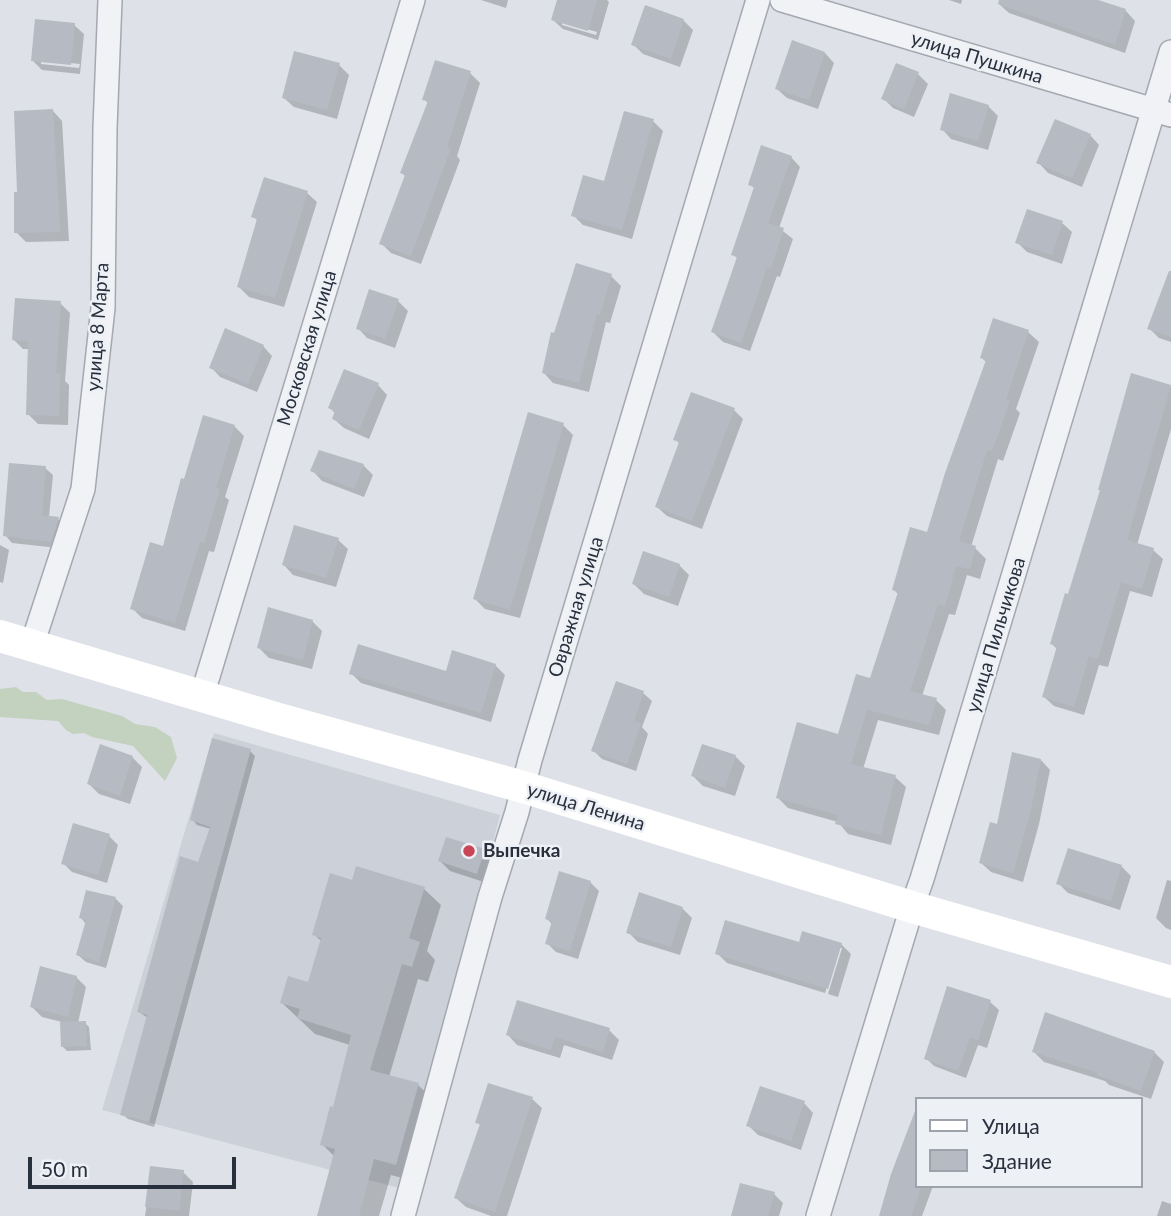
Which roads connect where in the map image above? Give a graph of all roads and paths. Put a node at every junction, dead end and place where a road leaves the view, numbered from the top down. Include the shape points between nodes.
1 (110, 0) edge
2 (413, 0) edge
3 (758, 0) edge
4 (782, 0) edge
5 (1171, 52) edge
6 (1162, 113) edge
7 (0, 636) edge
8 (32, 645) junction
9 (202, 696) junction
10 (523, 787) junction
11 (912, 907) junction
12 (1171, 982) edge
13 (403, 1216) edge
14 (818, 1216) edge

1 - 8 street, улица 8 Марта via 103,308 83,489
2 - 9 street, Московская улица
3 - 10 street, Овражная улица
4 - 6 street, улица Пушкина
5 - 6 street, улица Пильчикова
6 - 11 street, улица Пильчикова
7 - 8 main road, улица Ленина
8 - 9 main road, улица Ленина
9 - 10 main road, улица Ленина
10 - 11 main road, улица Ленина
10 - 13 street, Овражная улица
11 - 12 main road, улица Ленина
11 - 14 street, улица Пильчикова

